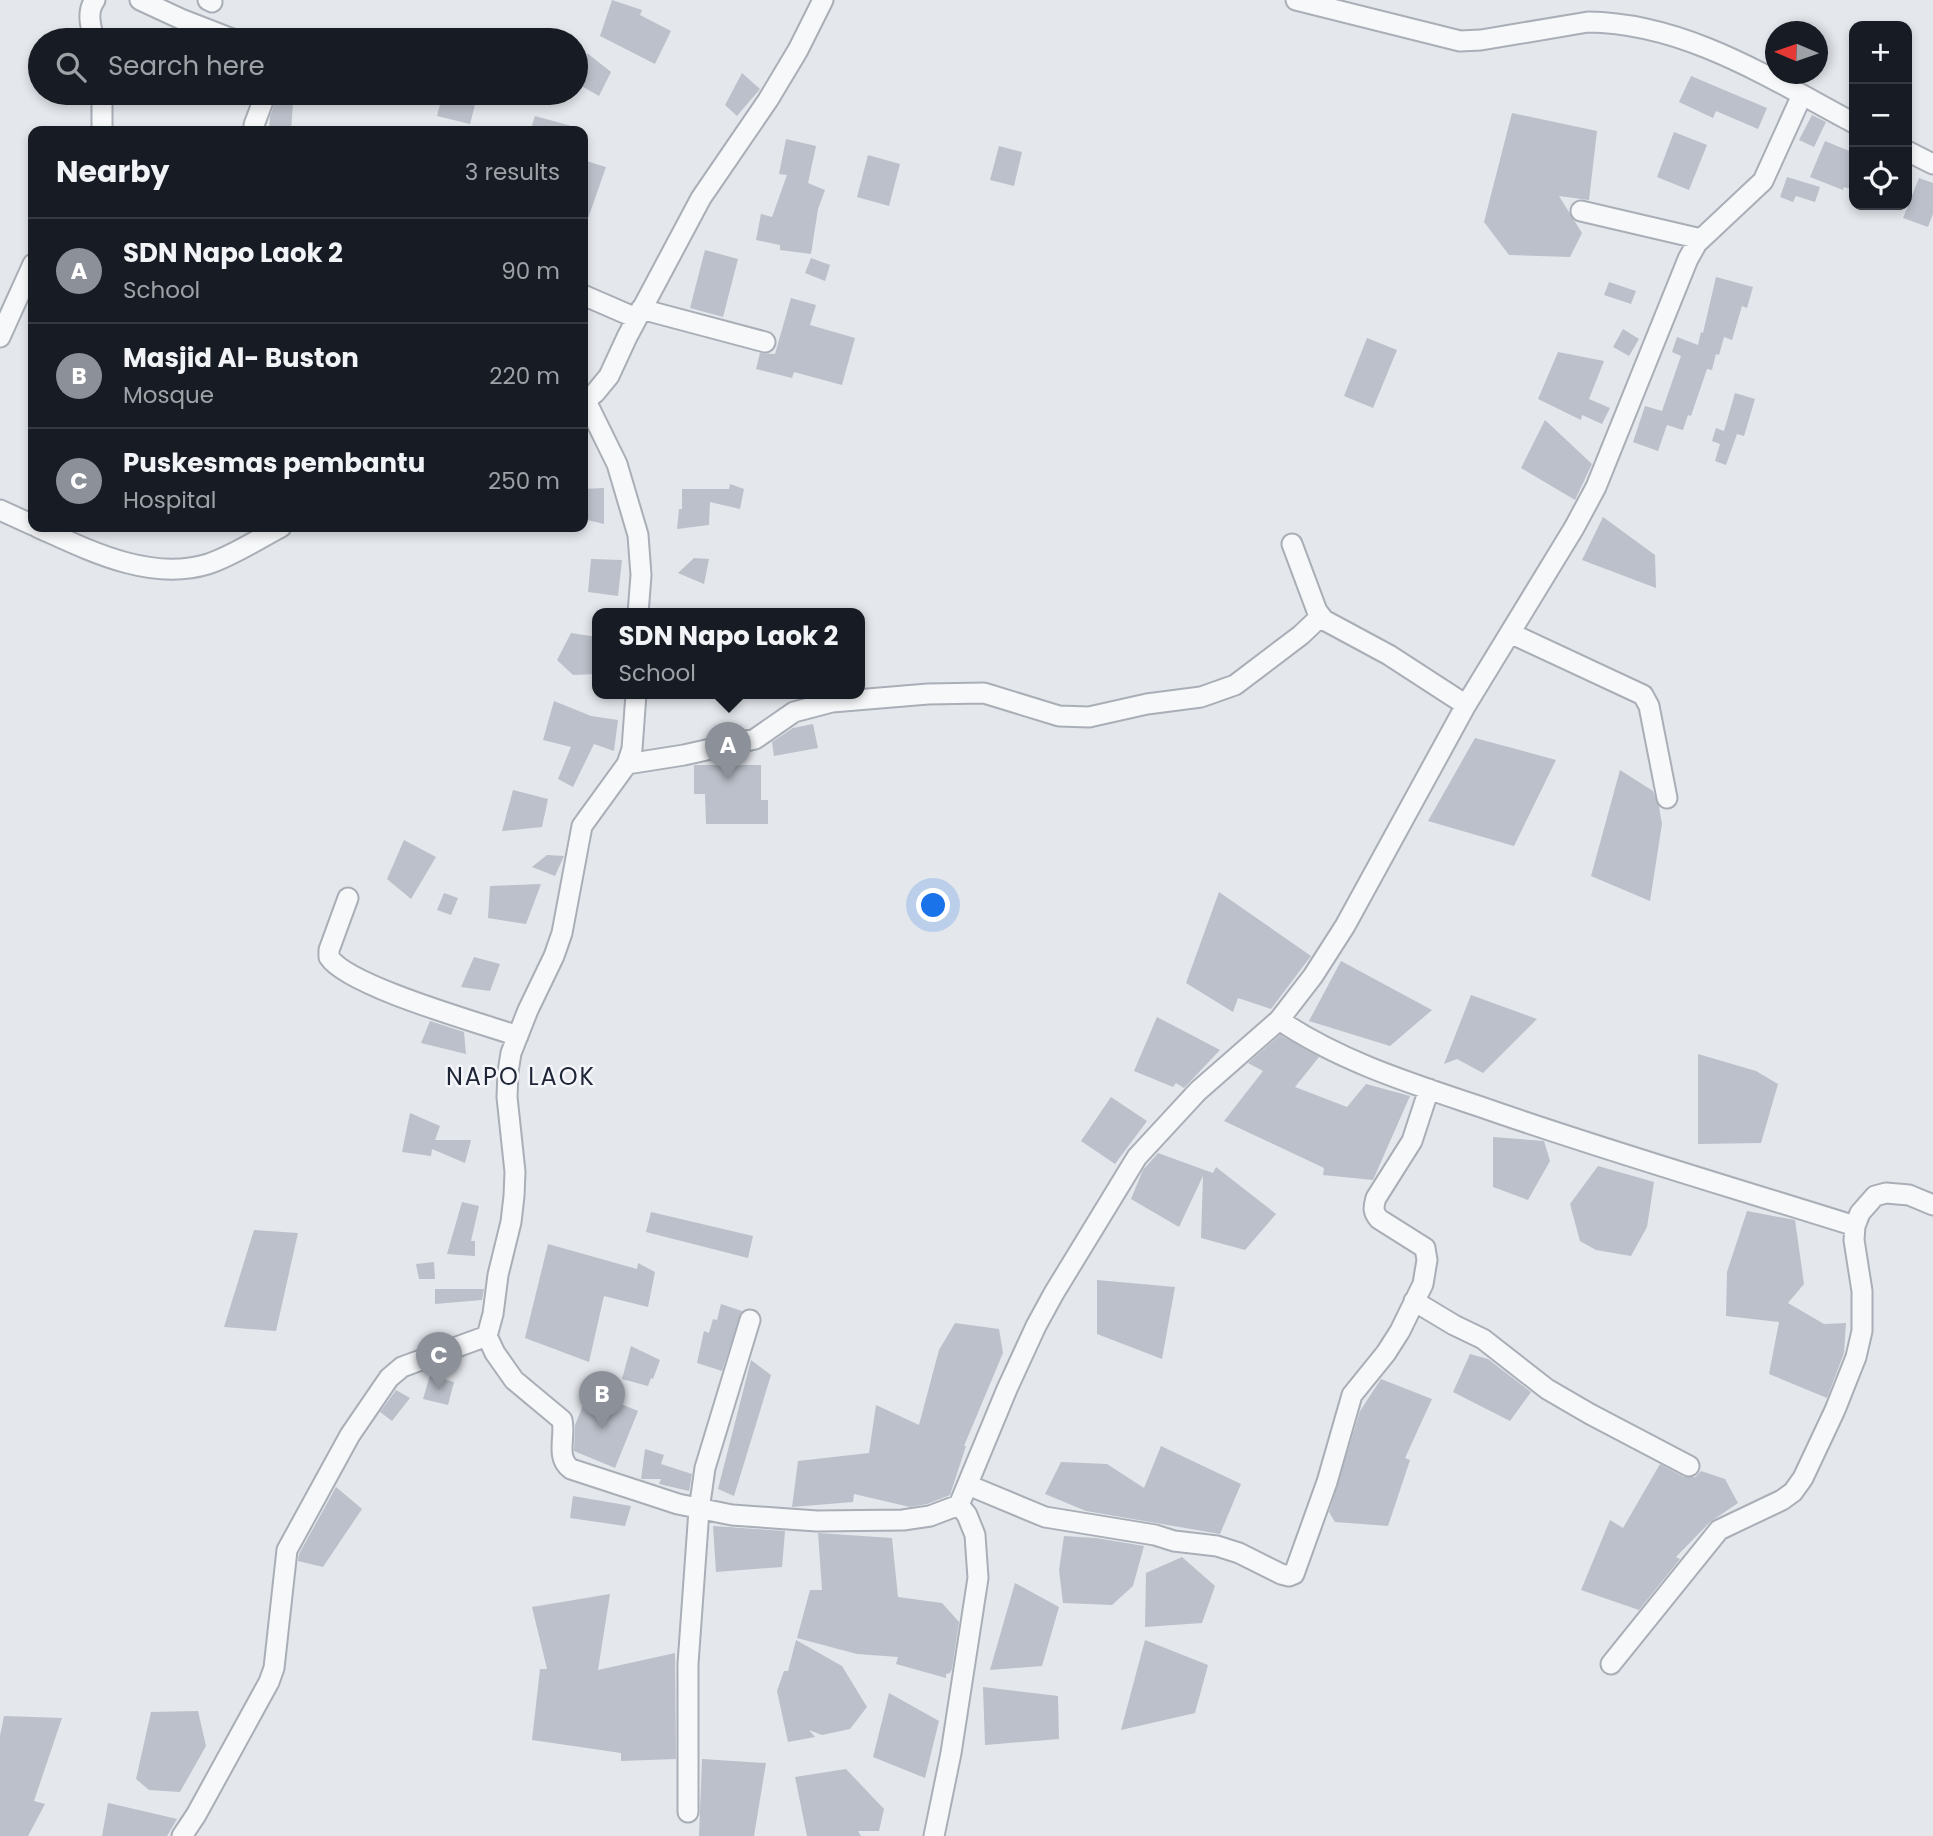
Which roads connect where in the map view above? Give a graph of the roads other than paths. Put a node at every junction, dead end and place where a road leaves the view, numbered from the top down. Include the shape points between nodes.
1 (95, 0) edge
2 (141, 0) edge
3 (823, 0) edge
4 (1296, 0) edge
5 (91, 28) edge
6 (204, 28) edge
7 (1802, 95) junction
8 (102, 105) edge
9 (262, 105) edge
10 (1849, 120) edge
11 (102, 126) edge
12 (254, 126) edge
13 (1912, 154) edge
14 (1933, 164) edge
15 (1581, 211) dead end
16 (1701, 239) junction
17 (28, 275) edge
18 (588, 297) edge
19 (639, 314) junction
20 (0, 337) edge
21 (765, 342) dead end
22 (588, 397) edge
23 (588, 409) edge
24 (0, 510) edge
25 (28, 523) edge
26 (49, 532) edge
27 (271, 532) edge
28 (1292, 544) dead end
29 (638, 608) edge
30 (1321, 616) junction
31 (1510, 633) junction
32 (636, 699) edge
33 (1466, 705) junction
34 (627, 764) junction
35 (1667, 798) dead end
36 (348, 898) dead end
37 (1279, 1020) junction
38 (518, 1036) junction
39 (1429, 1089) junction
40 (1933, 1205) edge
41 (1855, 1226) junction
42 (1414, 1301) junction
43 (750, 1320) dead end
44 (487, 1336) junction
45 (1689, 1466) dead end
46 (968, 1485) junction
47 (960, 1505) junction
48 (699, 1510) junction
49 (1611, 1664) dead end
50 (688, 1812) dead end
51 (182, 1836) edge
52 (934, 1836) edge

1 - 5 street via 89,18
2 - 6 street
3 - 19 street via 768,100 701,198
4 - 7 street via 1460,41 1588,22 1630,26 1729,56
7 - 10 street
7 - 16 street via 1763,181
8 - 11 street
9 - 12 street
13 - 14 street
15 - 16 street
16 - 31 street via 1688,259 1596,487
17 - 20 street
18 - 19 street
19 - 21 street
19 - 22 street via 609,376
23 - 29 street via 617,464 638,535
24 - 25 street
26 - 27 street via 113,559 175,568 207,564
28 - 30 street
30 - 33 street
30 - 34 street via 1235,685 1201,697 1089,717 1059,716 984,693 832,702 794,712 755,739
31 - 33 street
31 - 35 street via 1643,695
32 - 34 street
33 - 37 street via 1345,926
34 - 38 street via 582,827 562,933
36 - 38 street via 329,950 339,969 402,997
37 - 39 street via 1352,1061
37 - 46 street via 1198,1091 1136,1157 1036,1326
38 - 44 street via 511,1054 507,1097 514,1196
39 - 41 street via 1603,1149
39 - 42 street via 1412,1141 1373,1208 1380,1219 1425,1248 1427,1266
40 - 41 street via 1909,1195 1886,1193 1875,1196
41 - 49 street via 1862,1331 1835,1410 1802,1478 1782,1500 1719,1530
42 - 45 street via 1483,1339 1558,1395
42 - 46 street via 1386,1353 1352,1395 1294,1574 1281,1574 1217,1546 1045,1517
43 - 48 street via 705,1468
44 - 48 street via 514,1380 562,1420 566,1465
44 - 51 street via 402,1367 389,1378 350,1435 287,1550 269,1682
46 - 47 street
47 - 48 street via 903,1520 817,1521
47 - 52 street via 975,1535 978,1578
48 - 50 street via 688,1664

